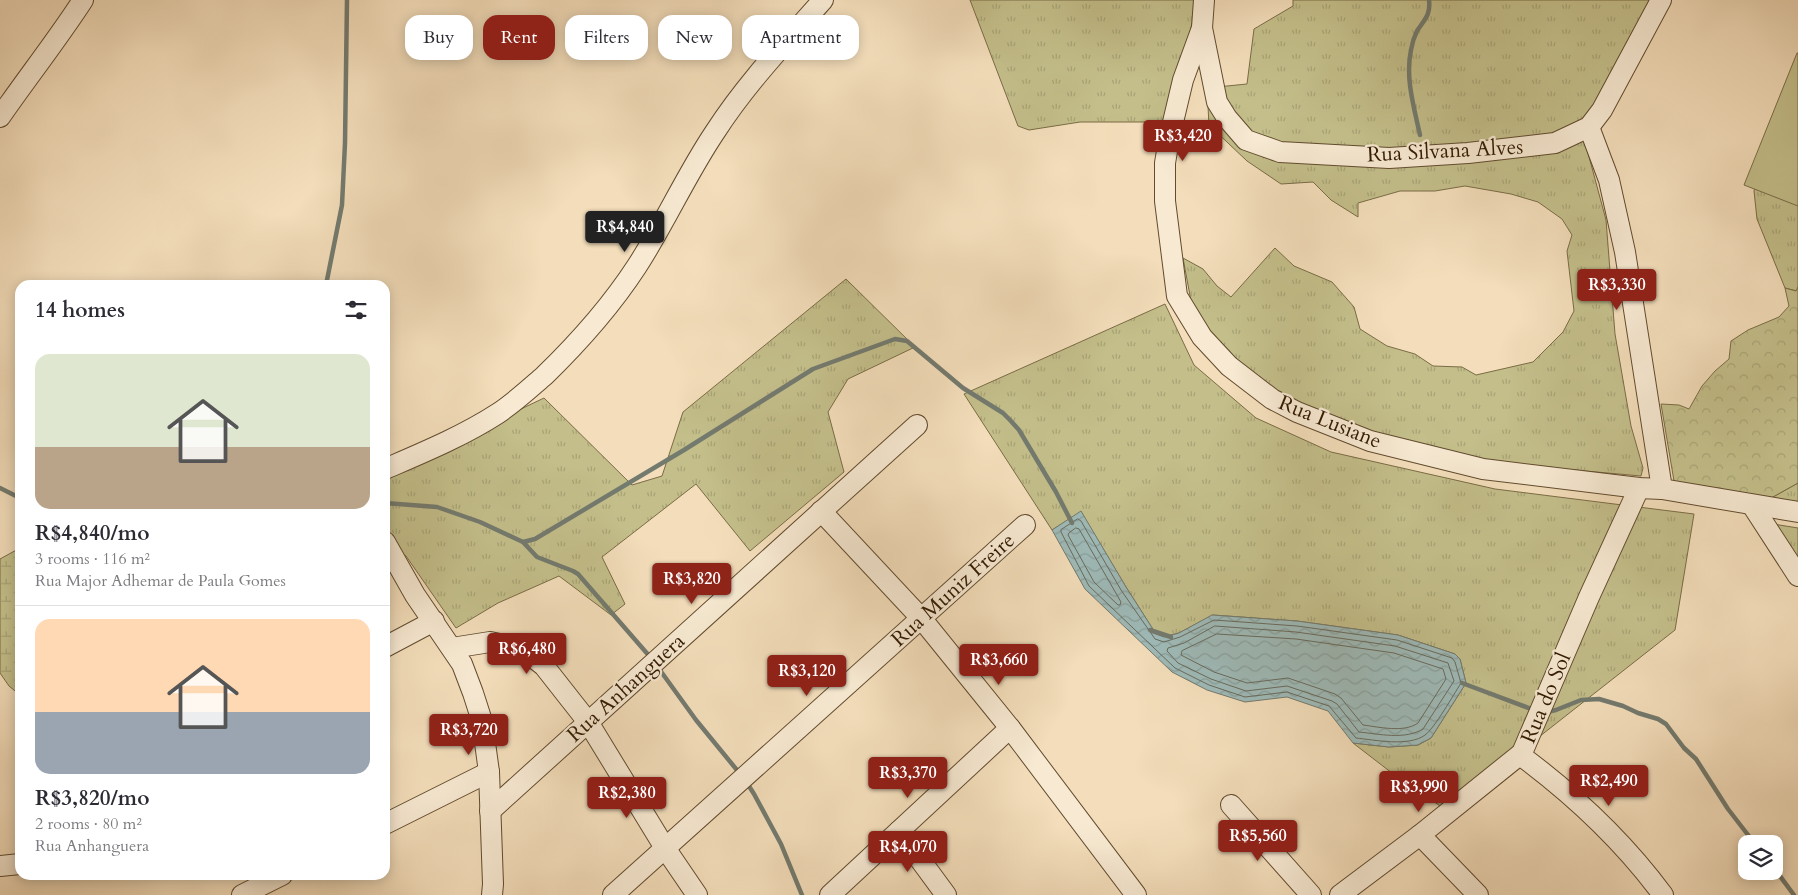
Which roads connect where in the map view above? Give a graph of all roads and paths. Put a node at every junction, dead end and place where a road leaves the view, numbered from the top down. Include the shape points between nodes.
1 (83, 0) edge
2 (822, 0) edge
3 (1204, 0) edge
4 (1661, 0) edge
5 (1202, 28) junction
6 (0, 117) edge
7 (1589, 127) junction
8 (917, 425) dead end
9 (390, 467) edge
10 (1640, 488) junction
11 (1662, 489) junction
12 (1752, 505) junction
13 (821, 511) junction
14 (1798, 512) edge
15 (1025, 525) dead end
16 (390, 552) edge
17 (1798, 576) edge
18 (921, 618) junction
19 (434, 621) junction
20 (390, 644) edge
21 (452, 648) junction
22 (588, 722) junction
23 (1010, 728) junction
24 (1520, 755) junction
25 (488, 772) junction
26 (1231, 806) dead end
27 (490, 811) junction
28 (390, 821) edge
29 (899, 831) junction
30 (1420, 835) junction
31 (665, 848) junction
32 (15, 864) edge
33 (0, 866) edge
34 (272, 880) edge
35 (242, 895) edge
36 (492, 895) edge
37 (613, 895) edge
38 (697, 895) edge
39 (830, 895) edge
40 (946, 895) edge
41 (1136, 895) edge
42 (1311, 895) edge
43 (1340, 895) edge
44 (1478, 895) edge
45 (1663, 895) edge

1 - 6 street
2 - 9 street via 762,69 714,132 638,265 582,337 522,396 497,414
3 - 5 street, Rua Silvana Alves
4 - 7 street, Rua Silvana Alves via 1602,110
5 - 7 street, Rua Silvana Alves via 1216,102 1226,118 1246,140 1280,152 1389,158 1468,153 1555,143
5 - 10 street, Rua Lusiane via 1183,80 1169,139 1165,162 1165,201 1177,296 1202,336 1229,366 1288,408 1370,441 1483,469
7 - 11 street via 1609,180 1625,252
8 - 13 street, Rua Anhanguera
10 - 11 street, Rua Lusiane
10 - 24 street, Rua do Sol
11 - 12 street, Rua Lusiane
12 - 14 street, Rua Lusiane
12 - 17 street
13 - 18 street
13 - 22 street, Rua Anhanguera
15 - 18 street, Rua Muniz Freire
16 - 19 street via 401,574
18 - 23 street
18 - 31 street, Rua Muniz Freire
19 - 20 street
19 - 21 street
21 - 22 street via 490,642 517,648 530,655 544,666
21 - 25 street via 462,664 482,720
22 - 27 street, Rua Anhanguera
22 - 31 street
23 - 29 street
23 - 41 street
24 - 30 street, Rua do Sol
24 - 45 street via 1564,790 1621,843
25 - 27 street
25 - 28 street
26 - 42 street
27 - 36 street
29 - 39 street
29 - 40 street
30 - 43 street, Rua do Sol
30 - 44 street
31 - 37 street, Rua Muniz Freire
31 - 38 street
32 - 33 street
34 - 35 street

